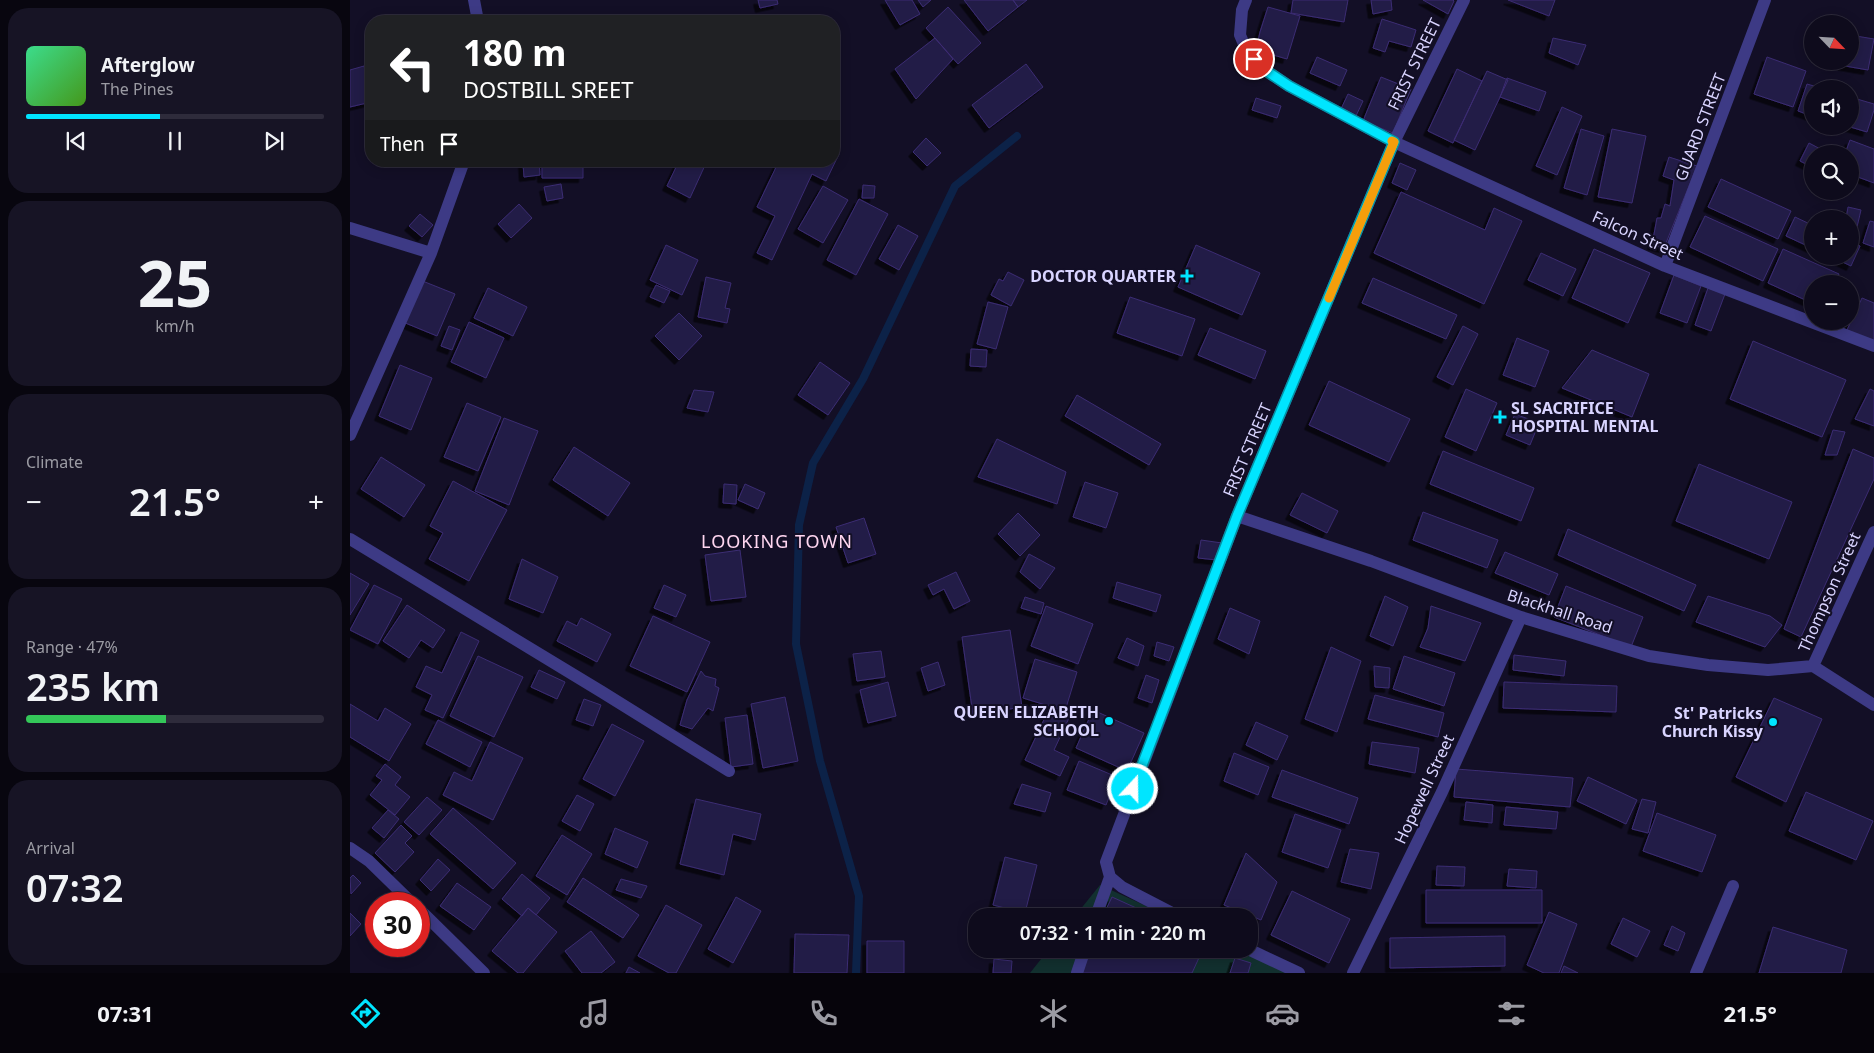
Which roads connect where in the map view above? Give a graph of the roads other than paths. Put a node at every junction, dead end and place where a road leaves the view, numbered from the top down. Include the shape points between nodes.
1 (474, 0) edge
2 (1246, 0) edge
3 (1464, 0) edge
4 (1765, 0) edge
5 (477, 15) edge
6 (1394, 142) junction
7 (462, 167) edge
8 (350, 228) edge
9 (431, 253) junction
10 (1664, 266) junction
11 (1874, 346) edge
12 (350, 435) edge
13 (1237, 516) junction
14 (1874, 532) edge
15 (350, 539) edge
16 (1521, 617) junction
17 (1813, 666) junction
18 (1874, 705) edge
19 (729, 771) dead end
20 (350, 848) edge
21 (1110, 877) junction
22 (1733, 886) dead end
23 (401, 892) edge
24 (1099, 908) edge
25 (1163, 908) edge
26 (430, 920) edge
27 (1258, 954) edge
28 (1082, 958) edge
29 (484, 973) edge
30 (1077, 973) edge
31 (1299, 973) edge
32 (1353, 973) edge
33 (1696, 973) edge

1 - 5 street
2 - 6 street, Falcon Street via 1240,35 1246,50 1262,68
3 - 6 street, FRIST STREET
4 - 10 street, GUARD STREET
6 - 10 street, Falcon Street
6 - 13 street, FRIST STREET
7 - 9 street
8 - 9 street
9 - 12 street
10 - 11 street, Falcon Street
13 - 16 street, Blackhall Road via 1371,560
13 - 21 street, FRIST STREET via 1106,862
14 - 17 street, Thompson Street
15 - 19 street
16 - 17 street, Blackhall Road via 1649,656 1768,670
16 - 32 street, Hopewell Street via 1442,792
17 - 18 street
20 - 23 street via 369,861
21 - 24 street
21 - 25 street via 1122,887
22 - 33 street
26 - 29 street
27 - 31 street
28 - 30 street

